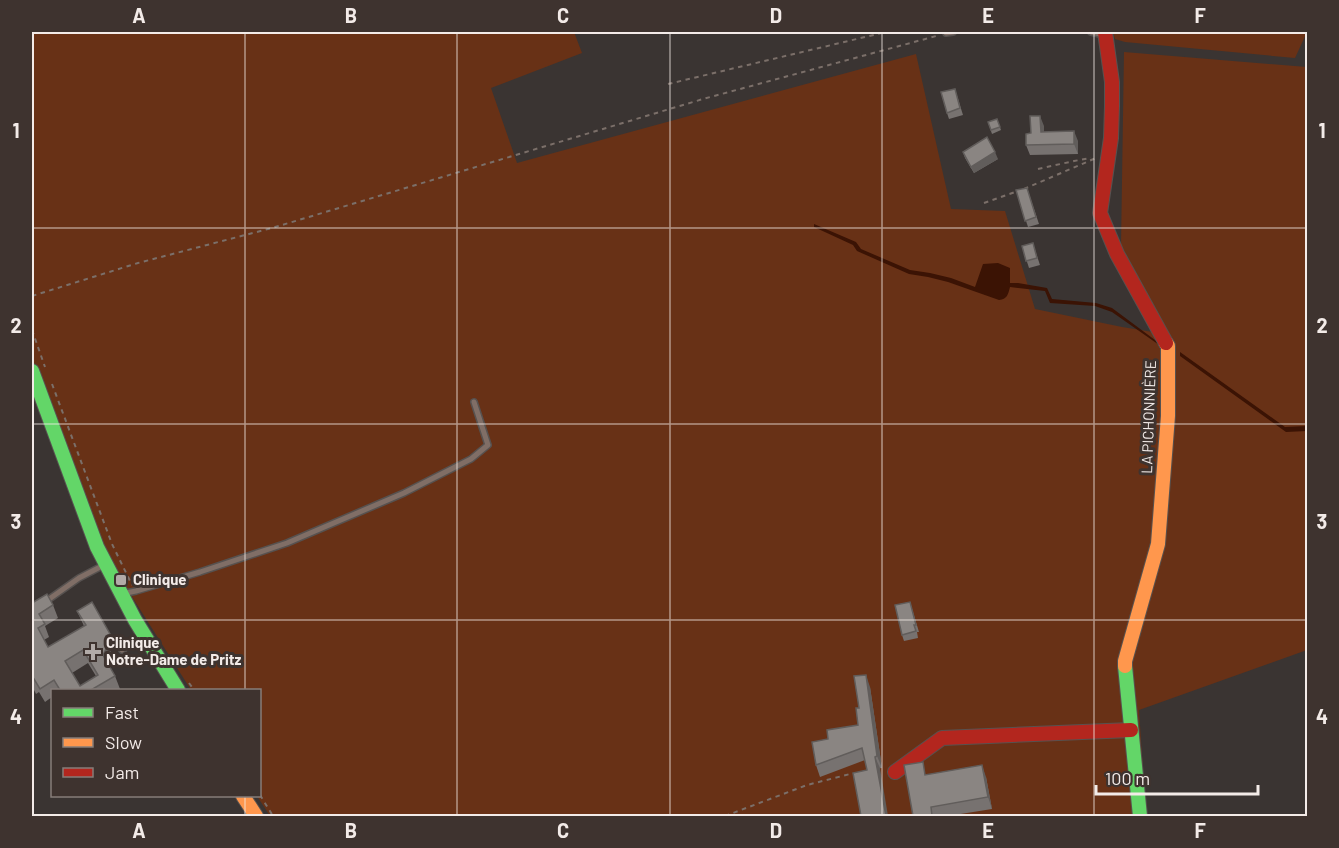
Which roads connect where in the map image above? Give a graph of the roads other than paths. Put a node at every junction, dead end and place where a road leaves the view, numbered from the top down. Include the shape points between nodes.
1 (1100, 33) edge
2 (32, 371) edge
3 (474, 402) dead end
4 (105, 564) junction
5 (120, 594) junction
6 (38, 608) edge
7 (144, 636) junction
8 (122, 650) dead end
9 (183, 686) edge
10 (1131, 730) junction
11 (895, 772) dead end
12 (244, 797) edge
13 (256, 816) edge
14 (1140, 816) edge

1 - 10 street, LA PICHONNIÈRE via 1112,82 1111,138 1102,159 1100,213 1117,254 1168,346 1168,416 1158,544 1125,661
2 - 4 street
3 - 5 lane via 488,445 471,459 404,493 287,543
4 - 5 street
4 - 6 lane
5 - 7 street
7 - 8 lane
7 - 9 street
10 - 11 street via 942,738
10 - 14 street, LA PICHONNIÈRE
12 - 13 street

